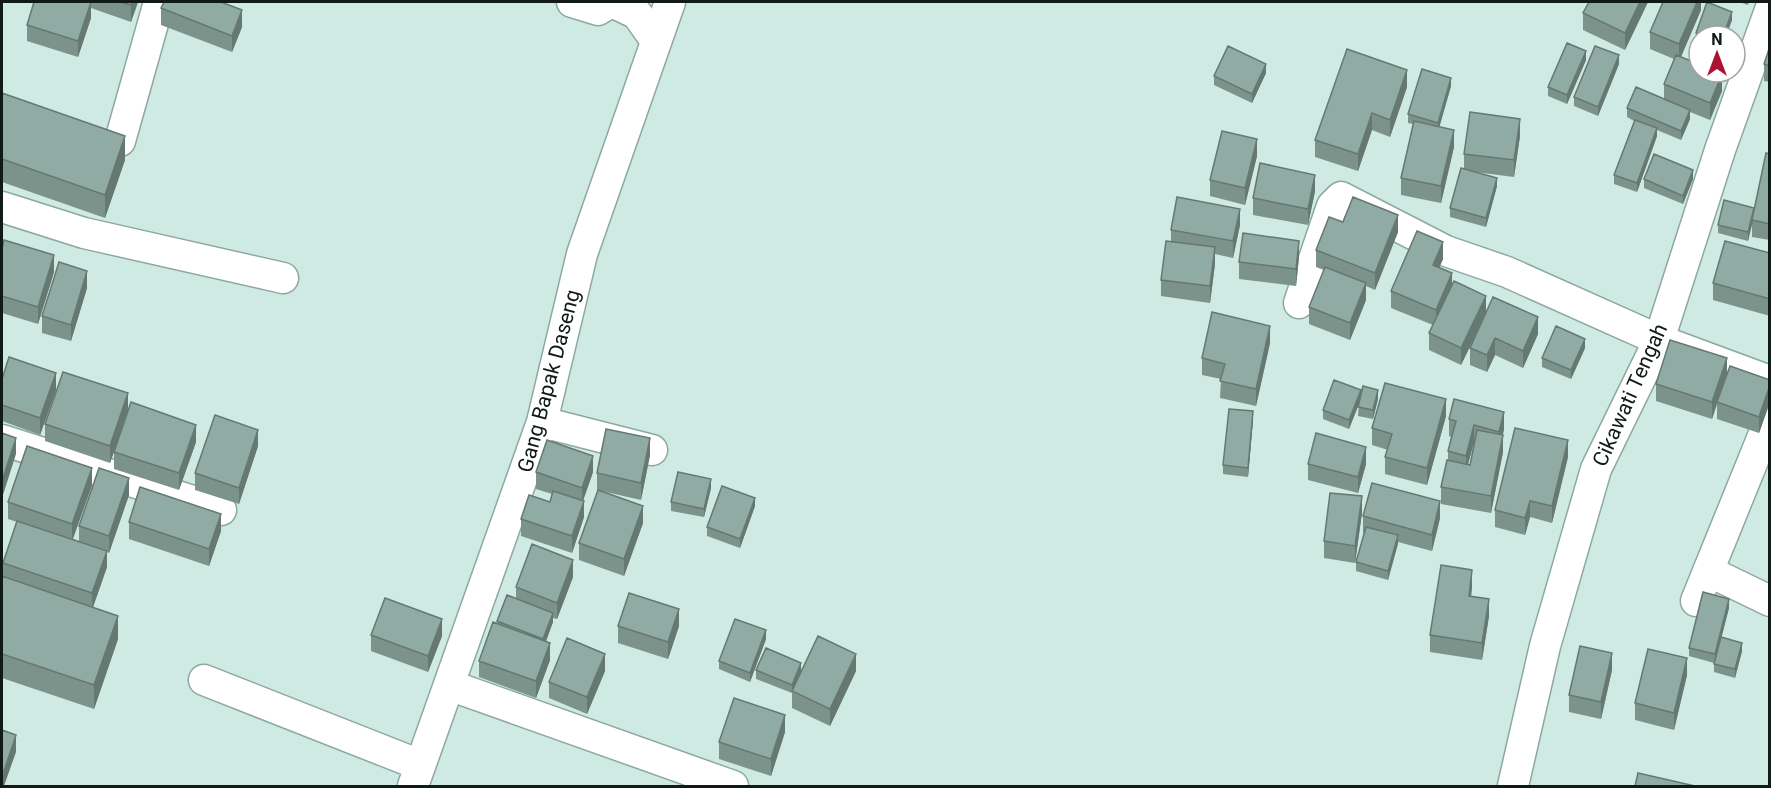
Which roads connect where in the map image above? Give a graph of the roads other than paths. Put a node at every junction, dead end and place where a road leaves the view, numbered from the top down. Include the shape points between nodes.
1 (159, 2) edge
2 (572, 2) edge
3 (611, 2) edge
4 (670, 2) edge
5 (1770, 10) edge
6 (656, 41) junction
7 (120, 141) edge
8 (2, 207) edge
9 (283, 278) dead end
10 (1299, 303) dead end
11 (1659, 340) junction
12 (1770, 381) edge
13 (1770, 419) edge
14 (542, 422) junction
15 (2, 440) edge
16 (652, 450) edge
17 (221, 510) dead end
18 (1708, 571) junction
19 (1696, 601) dead end
20 (1770, 601) edge
21 (204, 680) dead end
22 (449, 685) junction
23 (416, 776) edge
24 (733, 786) edge
25 (1513, 786) edge

1 - 7 street
2 - 3 street via 598,10
3 - 6 street via 637,14
4 - 6 street, Gang Bapak Daseng
5 - 11 street, Cikawati Tengah
6 - 14 street, Gang Bapak Daseng via 582,254
8 - 9 street via 84,233
10 - 11 street via 1332,206 1341,197 1446,251 1507,272
11 - 12 street
11 - 25 street, Cikawati Tengah via 1596,469 1545,646
13 - 18 street
14 - 16 street
14 - 22 street, Gang Bapak Daseng
15 - 17 street
18 - 19 street
18 - 20 street
21 - 23 street
22 - 23 street, Gang Bapak Daseng
22 - 24 street

